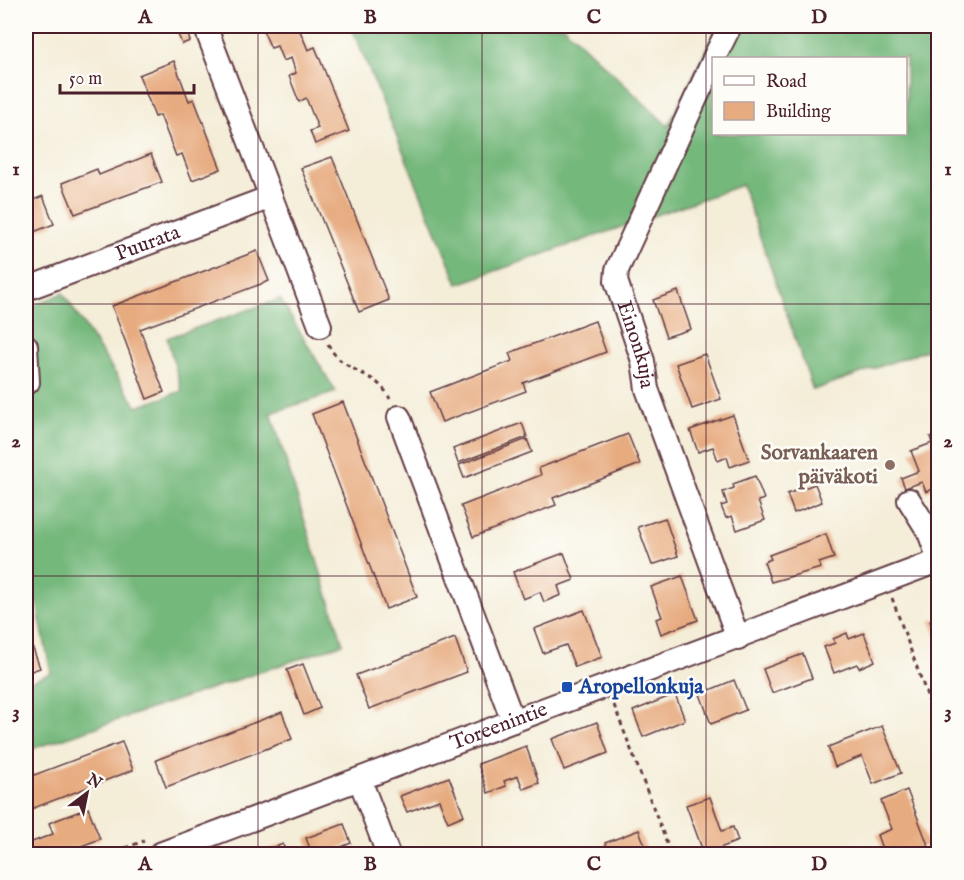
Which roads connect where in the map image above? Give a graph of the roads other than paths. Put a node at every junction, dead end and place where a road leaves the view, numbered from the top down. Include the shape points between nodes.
1 (205, 26) edge
2 (730, 26) edge
3 (715, 57) edge
4 (712, 63) edge
5 (271, 197) junction
6 (26, 289) edge
7 (320, 326) road end
8 (26, 346) edge
9 (28, 382) dead end
10 (399, 417) road end
11 (909, 500) dead end
12 (939, 559) edge
13 (738, 638) junction
14 (513, 722) junction
15 (360, 780) junction
16 (160, 855) edge
17 (388, 855) edge

1 - 5 street
2 - 3 street, Einonkuja
4 - 13 street, Einonkuja via 617,270 616,281 643,361 647,389
5 - 6 street, Puurata
5 - 7 street
8 - 9 street
10 - 14 street
11 - 12 street via 929,532
12 - 13 street, Toreenintie
13 - 14 street, Toreenintie
14 - 15 street, Toreenintie
15 - 16 street, Toreenintie
15 - 17 street

